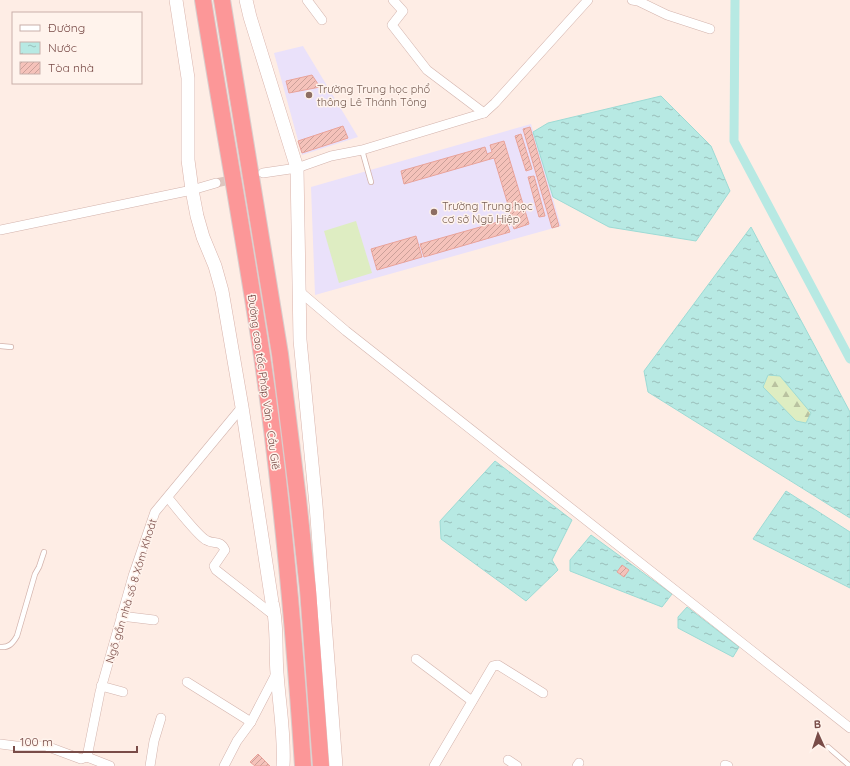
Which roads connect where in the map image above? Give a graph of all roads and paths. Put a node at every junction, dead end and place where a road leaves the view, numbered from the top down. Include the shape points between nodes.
1 (176, 0) edge
2 (203, 0) edge
3 (222, 0) edge
4 (246, 0) edge
5 (307, 0) edge
6 (393, 0) edge
7 (588, 0) edge
8 (632, 0) edge
9 (322, 20) dead end
10 (710, 29) dead end
11 (484, 113) junction
12 (362, 150) junction
13 (297, 168) junction
14 (263, 173) tunnel mouth
15 (371, 182) dead end
16 (216, 184) tunnel mouth
17 (192, 190) junction
18 (0, 230) edge
19 (299, 290) junction
20 (0, 346) edge
21 (11, 347) dead end
22 (242, 407) junction
23 (168, 498) junction
24 (44, 552) dead end
25 (121, 616) junction
26 (276, 618) junction
27 (154, 620) dead end
28 (0, 647) edge
29 (416, 658) dead end
30 (276, 672) junction
31 (187, 682) dead end
32 (101, 686) junction
33 (124, 692) dead end
34 (543, 693) dead end
35 (472, 701) junction
36 (161, 718) dead end
37 (250, 722) junction
38 (850, 728) edge
39 (0, 744) edge
40 (828, 747) dead end
41 (87, 757) junction
42 (508, 760) dead end
43 (110, 766) edge
44 (150, 766) edge
45 (224, 766) edge
46 (283, 766) edge
47 (303, 766) edge
48 (321, 766) edge
49 (336, 766) edge
50 (434, 766) edge
51 (517, 766) edge
52 (850, 766) edge

1 - 17 street via 188,78 188,160
2 - 47 highway, Đường cao tốc Pháp Vân - Cầu Giẽ via 262,357 281,504
3 - 48 highway, Đường cao tốc Pháp Vân - Cầu Giẽ via 282,369 308,590
4 - 13 street
5 - 9 street
6 - 11 street via 403,11 392,26 427,70
7 - 11 street
8 - 10 street
11 - 12 street
12 - 13 street via 331,156
12 - 15 lane
13 - 14 street
13 - 19 street
16 - 17 street
17 - 18 street
17 - 22 street via 203,237 222,291
19 - 38 street via 335,323
19 - 49 street via 300,340 316,505
20 - 21 lane
22 - 23 street, Ngõ gần nhà số 8 Xóm Khoát
22 - 26 street
23 - 25 street, Ngõ gần nhà số 8 Xóm Khoát via 155,512
23 - 26 street via 206,541 219,542 223,546 224,550 214,566 216,570
24 - 28 lane via 17,636 11,644
25 - 27 street
25 - 32 street, Ngõ gần nhà số 8 Xóm Khoát
26 - 30 street
29 - 35 street
30 - 37 street
30 - 46 street via 284,748
31 - 37 street
32 - 33 street
32 - 41 street, Ngõ gần nhà số 8 Xóm Khoát
34 - 35 street via 498,665 492,666
35 - 50 street
36 - 44 street
37 - 45 street
39 - 41 street via 46,746 80,759
40 - 52 lane
41 - 43 street
42 - 51 street

